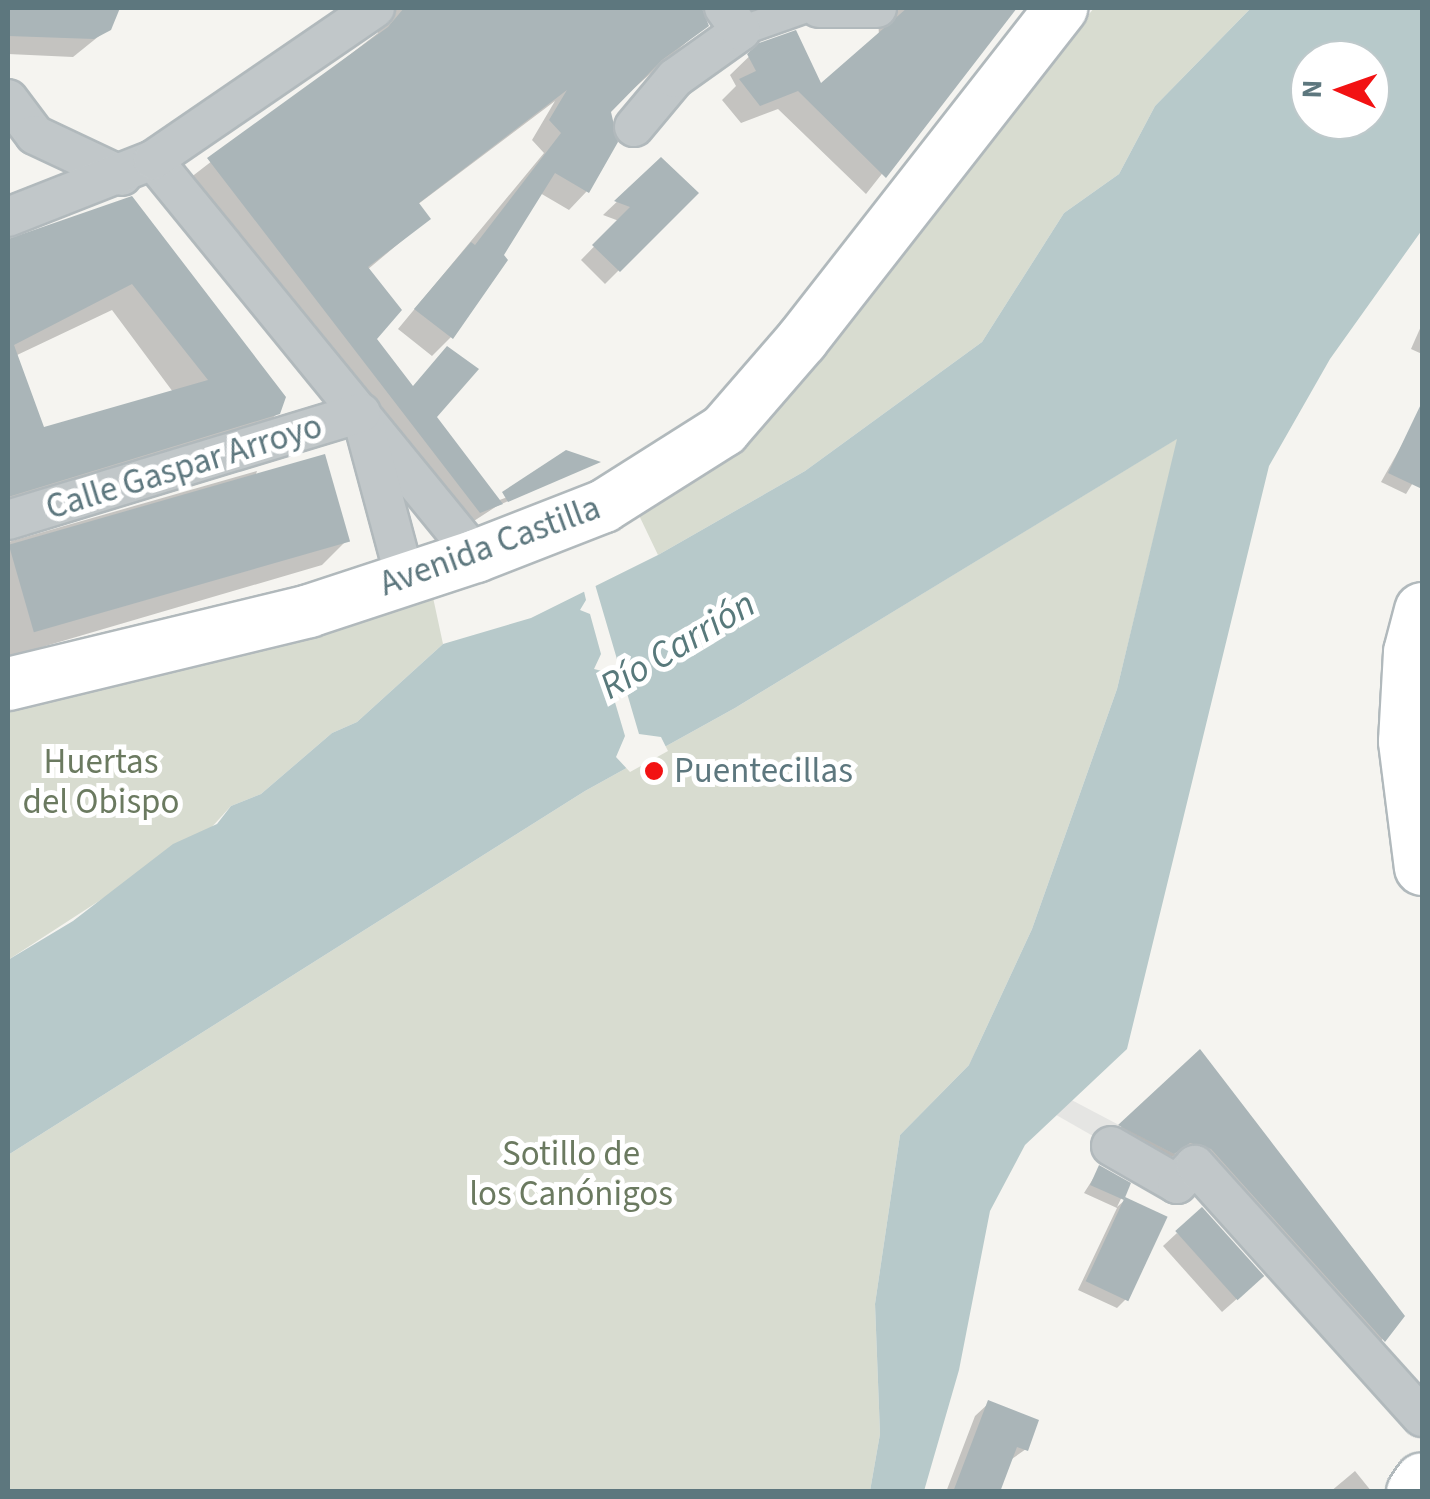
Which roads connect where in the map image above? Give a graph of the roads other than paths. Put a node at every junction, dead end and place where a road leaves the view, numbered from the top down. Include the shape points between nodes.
1 (375, 8) edge
2 (806, 8) edge
3 (819, 8) edge
4 (877, 8) edge
5 (1061, 8) edge
6 (733, 20) edge
7 (8, 99) edge
8 (634, 128) dead end
9 (138, 168) junction
10 (8, 216) edge
11 (361, 413) junction
12 (8, 520) edge
13 (476, 556) junction
14 (405, 578) junction
15 (1422, 610) edge
16 (8, 684) edge
17 (1422, 867) edge
18 (1111, 1146) dead end
19 (1422, 1417) edge
20 (1422, 1480) edge
21 (1414, 1492) edge

1 - 9 street
2 - 6 street
3 - 4 street
5 - 13 main road, Avenida Castilla via 724,430 604,506
6 - 8 street
7 - 9 street via 35,135
9 - 10 street
9 - 11 street
11 - 12 street, Calle Gaspar Arroyo
11 - 13 street
11 - 14 street
13 - 14 main road, Avenida Castilla
14 - 16 main road, Avenida Castilla via 310,611
15 - 17 highway via 1411,652 1406,740
18 - 19 street via 1176,1184 1195,1165
20 - 21 highway

